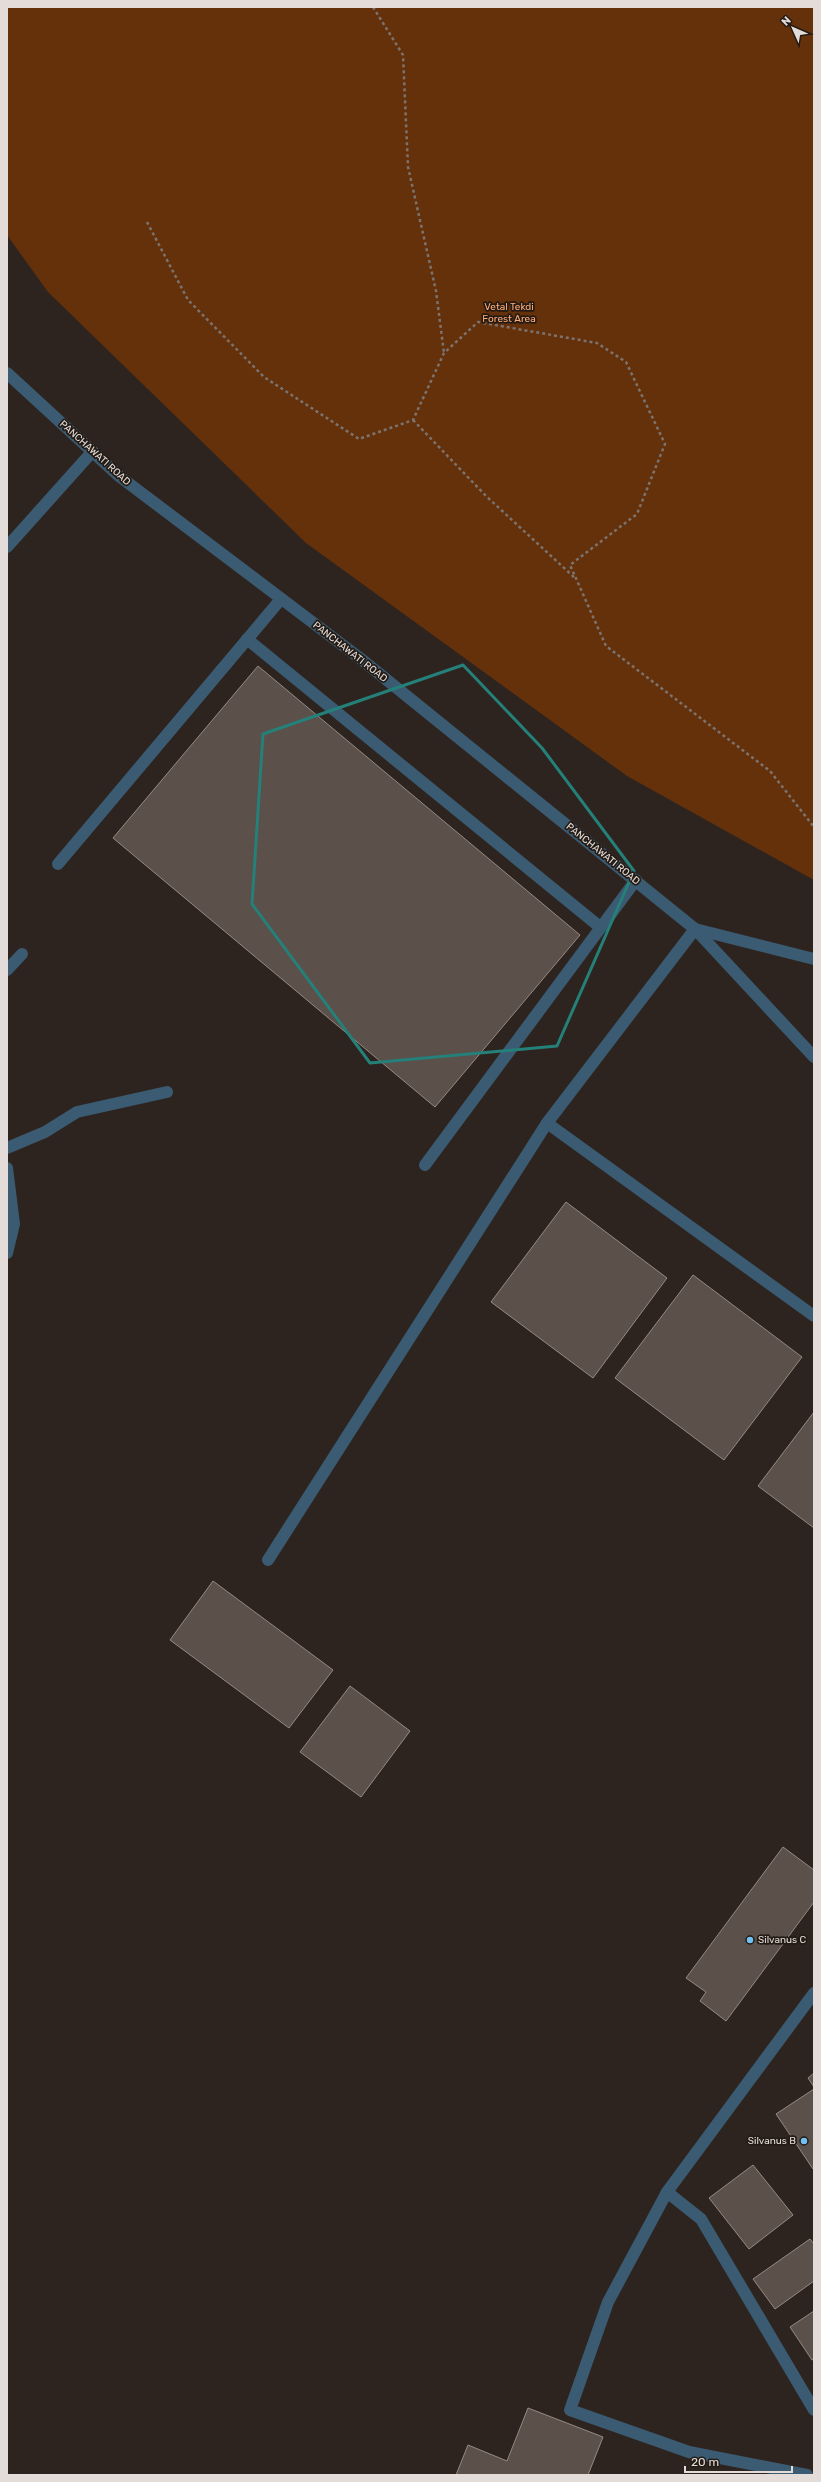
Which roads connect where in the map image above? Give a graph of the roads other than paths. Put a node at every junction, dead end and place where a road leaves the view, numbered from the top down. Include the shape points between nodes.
1 (7, 373) edge
2 (92, 452) junction
3 (7, 547) edge
4 (281, 598) junction
5 (247, 639) junction
6 (58, 864) dead end
7 (636, 880) junction
8 (600, 927) junction
9 (695, 929) junction
10 (22, 954) dead end
11 (814, 959) edge
12 (7, 970) edge
13 (814, 1057) edge
14 (167, 1092) dead end
15 (547, 1123) junction
16 (7, 1148) edge
17 (425, 1165) dead end
18 (7, 1168) edge
19 (7, 1253) edge
20 (814, 1316) edge
21 (268, 1560) dead end
22 (814, 1993) edge
23 (667, 2192) junction
24 (814, 2410) edge
25 (807, 2475) edge

1 - 2 street, PANCHAWATI ROAD
2 - 3 street
2 - 4 street, PANCHAWATI ROAD via 119,476
4 - 5 street
4 - 7 street, PANCHAWATI ROAD
5 - 6 street
5 - 8 street
7 - 8 street
7 - 9 street, PANCHAWATI ROAD
8 - 17 street
9 - 11 street, PANCHAWATI ROAD
9 - 13 street, PANCHAWATI ROAD
9 - 15 street
10 - 12 street
14 - 16 street via 77,1112 45,1132
15 - 20 street
15 - 21 street
18 - 19 street via 14,1224
22 - 23 street
23 - 24 street via 701,2219
23 - 25 street via 608,2302 570,2410 689,2452

